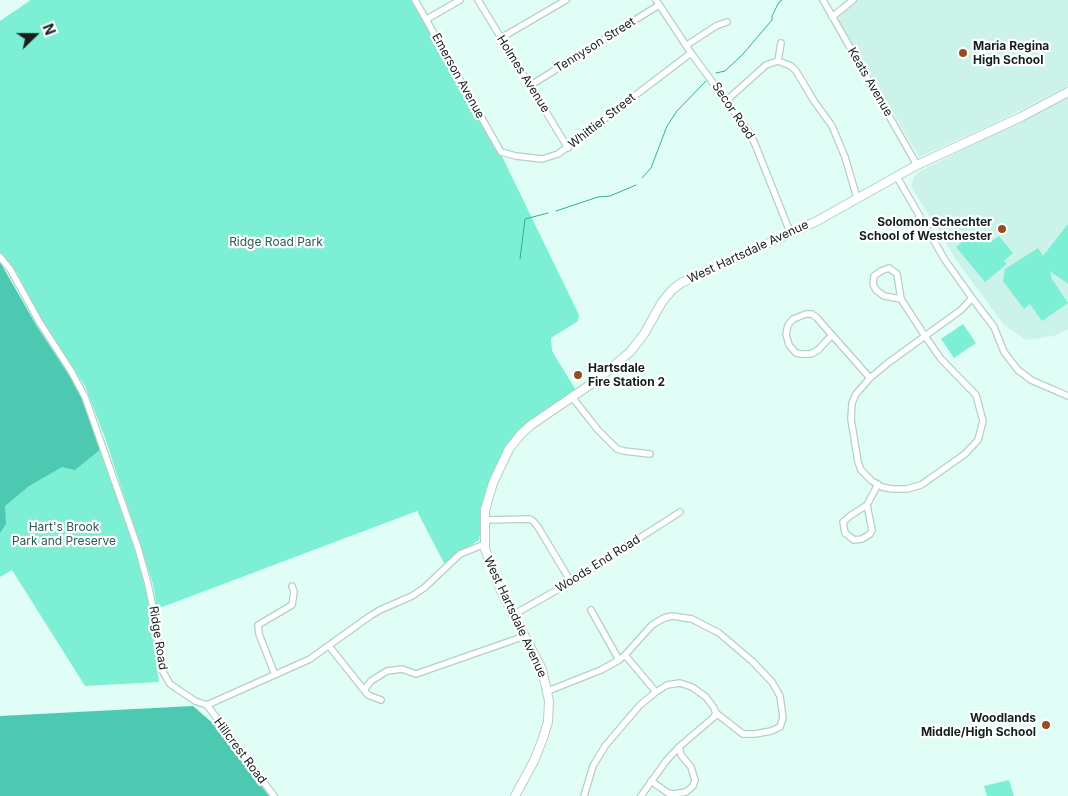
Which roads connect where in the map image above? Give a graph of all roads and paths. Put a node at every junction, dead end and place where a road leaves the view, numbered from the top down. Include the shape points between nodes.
1 (414, 0) edge
2 (460, 0) edge
3 (478, 0) edge
4 (566, 0) edge
5 (823, 0) edge
6 (852, 0) edge
7 (657, 2) edge
8 (832, 17) junction
9 (426, 19) junction
10 (727, 22) dead end
11 (501, 38) junction
12 (781, 43) dead end
13 (687, 45) junction
14 (691, 52) junction
15 (778, 61) junction
16 (531, 85) junction
17 (1068, 92) edge
18 (727, 100) junction
19 (568, 148) junction
20 (501, 152) joint
21 (917, 165) junction
22 (896, 177) junction
23 (857, 198) junction
24 (790, 232) junction
25 (0, 257) edge
26 (972, 298) junction
27 (901, 299) junction
28 (832, 335) junction
29 (925, 336) junction
30 (870, 378) junction
31 (1068, 396) edge
32 (572, 397) junction
33 (650, 454) dead end
34 (878, 484) junction
35 (867, 505) junction
36 (680, 512) dead end
37 (485, 520) junction
38 (485, 544) junction
39 (571, 582) junction
40 (292, 586) dead end
41 (591, 610) dead end
42 (513, 615) junction
43 (525, 636) junction
44 (329, 646) junction
45 (625, 655) junction
46 (619, 660) junction
47 (275, 676) junction
48 (364, 690) junction
49 (548, 691) junction
50 (656, 692) junction
51 (381, 700) dead end
52 (207, 706) junction
53 (716, 713) junction
54 (679, 747) junction
55 (651, 781) junction
56 (274, 796) edge
57 (515, 796) edge
58 (584, 796) edge
59 (642, 796) edge

1 - 9 street, Emerson Avenue
2 - 9 street
3 - 11 street, Holmes Avenue
4 - 11 street
5 - 8 street, Keats Avenue
6 - 8 street
7 - 13 street, Secor Road
7 - 16 street, Tennyson Street
8 - 21 street, Keats Avenue
9 - 20 street, Emerson Avenue
10 - 13 street
11 - 16 street, Holmes Avenue
12 - 15 street
13 - 14 street, Secor Road
14 - 18 street, Secor Road
14 - 19 street, Whittier Street
15 - 18 street via 766,65
15 - 23 street via 796,71 832,126
16 - 19 street, Holmes Avenue
17 - 21 main road, West Hartsdale Avenue
18 - 24 street, Secor Road via 755,144
19 - 20 street, Whittier Street via 542,159
21 - 22 main road, West Hartsdale Avenue
22 - 23 main road, West Hartsdale Avenue
22 - 26 street via 945,260
23 - 24 main road, West Hartsdale Avenue via 818,221
24 - 32 main road, West Hartsdale Avenue via 677,286 662,302 631,351
25 - 52 street, Ridge Road via 79,384 91,411 148,584 164,675 174,688
26 - 29 street
26 - 31 street via 994,327 1004,352 1022,374
27 - 27 street via 884,296 876,290 874,276 885,269 893,269 899,281
27 - 29 street
28 - 28 street via 818,350 802,354 796,353 789,345 786,334 793,319 812,314
28 - 30 street
29 - 30 street
29 - 34 street via 941,359 976,395 982,421 978,440 965,454 921,484 907,489 892,489
30 - 34 street via 856,394 851,419 861,470
32 - 33 street via 617,449
32 - 37 main road, West Hartsdale Avenue via 532,425 509,450 493,483
34 - 35 street
35 - 35 street via 872,530 862,539 854,540 845,533 844,522
36 - 39 street, Woods End Road
37 - 38 main road, West Hartsdale Avenue
37 - 39 street via 533,521
38 - 42 main road, West Hartsdale Avenue via 492,572
38 - 44 street via 460,554 424,588 375,613
39 - 42 street, Woods End Road
40 - 47 street via 292,604 258,625
41 - 46 street
42 - 43 main road, West Hartsdale Avenue
43 - 48 street via 416,674 402,668 387,671
43 - 49 main road, West Hartsdale Avenue via 542,669
44 - 47 street
44 - 48 street
45 - 46 street
45 - 50 street
45 - 53 street via 647,629 664,618 680,616 708,626 752,661 772,682 780,696 783,718 776,730 743,734
46 - 49 street
47 - 52 street
48 - 51 street
49 - 57 main road, West Hartsdale Avenue via 548,722 543,738
50 - 53 street via 674,683 685,684 706,697
50 - 58 street via 640,705 605,746 593,766
52 - 56 street, Hillcrest Road
53 - 54 street
54 - 55 street
54 - 55 street via 691,767 695,780 693,786 686,792 674,794
55 - 59 street

